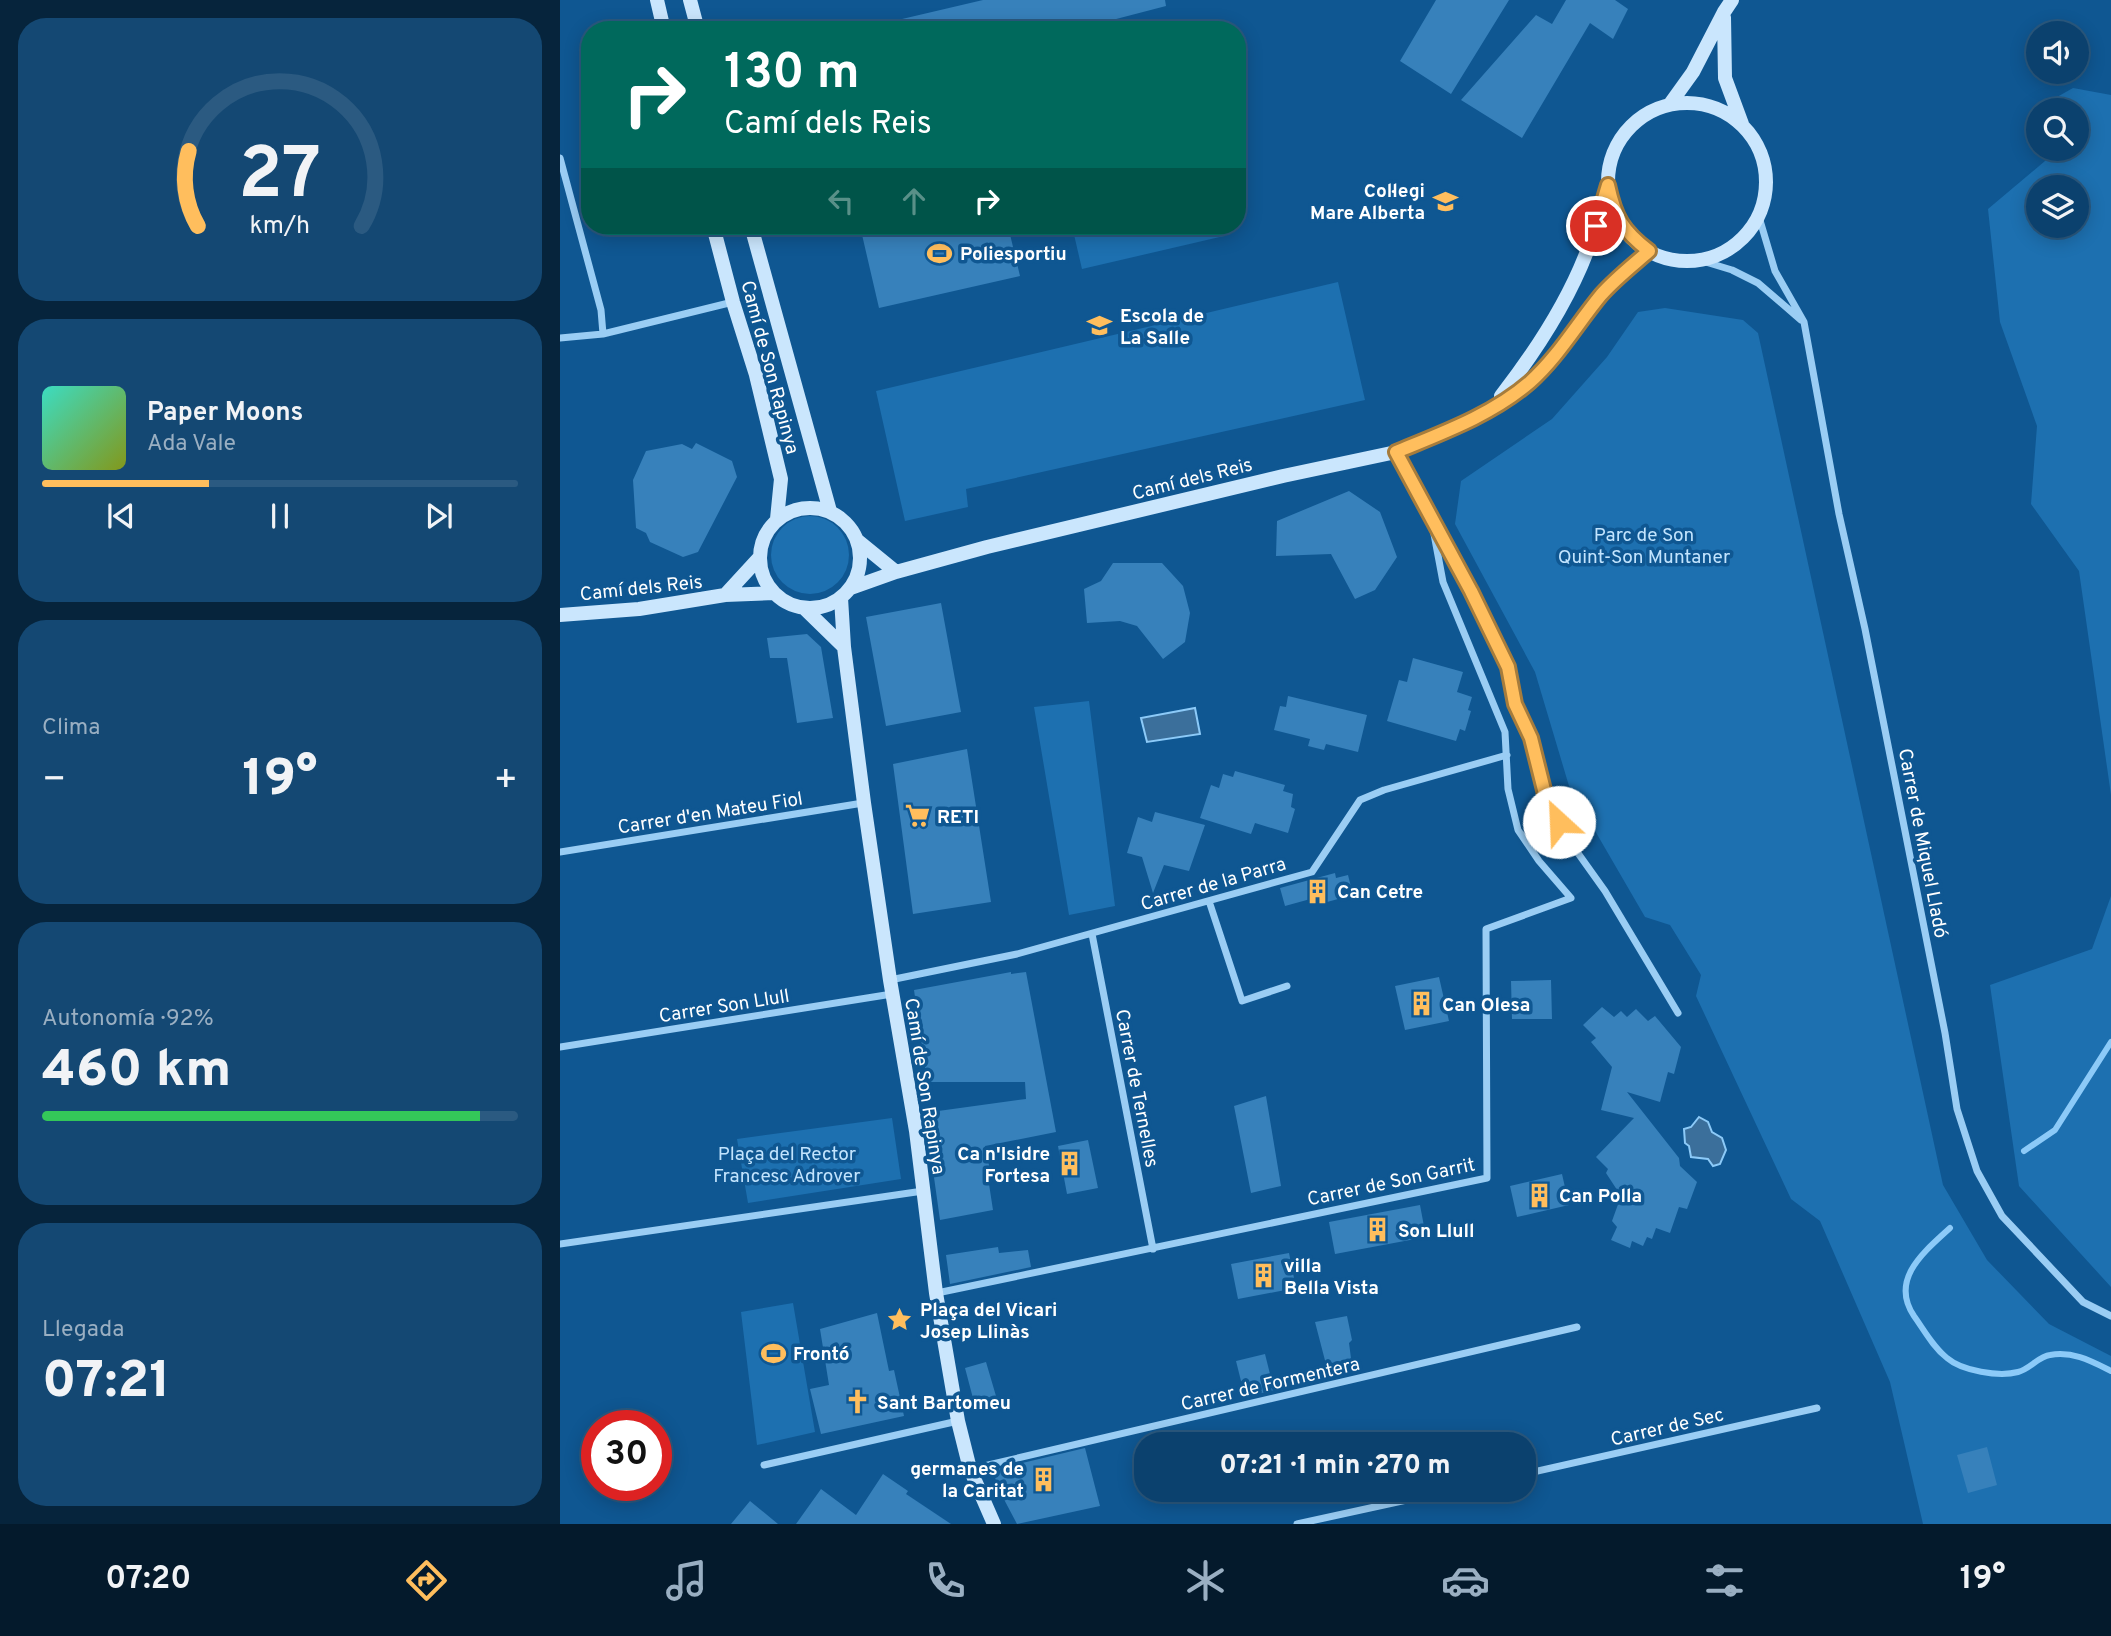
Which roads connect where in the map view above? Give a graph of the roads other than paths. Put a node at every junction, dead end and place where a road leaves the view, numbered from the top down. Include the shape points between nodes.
1 (657, 0) edge
2 (690, 0) edge
3 (1728, 6) edge
4 (662, 21) edge
5 (696, 21) edge
6 (1670, 104) junction
7 (1742, 124) junction
8 (560, 159) edge
9 (1608, 185) junction
10 (1759, 217) junction
11 (715, 235) edge
12 (753, 235) edge
13 (1649, 251) junction
14 (1699, 260) junction
15 (733, 302) junction
16 (1804, 322) junction
17 (603, 334) junction
18 (560, 338) edge
19 (1491, 409) junction
20 (1396, 452) junction
21 (830, 511) junction
22 (1431, 518) junction
23 (777, 519) junction
24 (858, 541) junction
25 (760, 558) junction
26 (897, 572) junction
27 (774, 593) junction
28 (846, 593) junction
29 (725, 595) junction
30 (804, 608) junction
31 (560, 615) edge
32 (844, 648) junction
33 (1507, 755) junction
34 (864, 803) junction
35 (560, 852) edge
36 (1209, 901) junction
37 (1092, 934) junction
38 (1287, 986) dead end
39 (891, 987) junction
40 (1678, 1013) dead end
41 (560, 1047) edge
42 (923, 1191) junction
43 (560, 1244) edge
44 (1153, 1249) junction
45 (936, 1293) junction
46 (2111, 1316) edge
47 (1577, 1327) dead end
48 (1817, 1408) dead end
49 (957, 1421) junction
50 (764, 1465) dead end
51 (970, 1469) junction
52 (1536, 1471) edge
53 (1398, 1502) edge
54 (994, 1524) edge
55 (1297, 1524) edge

1 - 4 street
2 - 5 street
3 - 6 street
3 - 7 street via 1725,78
6 - 7 street via 1697,103 1721,110
6 - 9 street via 1644,115 1624,133 1611,158
7 - 10 street via 1757,144 1765,168 1766,193
8 - 17 street via 601,310
9 - 13 street via 1614,212 1629,235
9 - 19 street, Camí dels Reis via 1590,247 1565,301
10 - 14 street via 1744,237 1724,252
10 - 16 street, Carrer de Miquel Lladó via 1775,271
11 - 15 street, Camí de Son Rapinya
12 - 21 street, Camí de Son Rapinya
13 - 14 street via 1673,260
13 - 19 street, Camí dels Reis via 1603,293 1529,383
14 - 16 street via 1758,283
15 - 17 street
15 - 23 street, Camí de Son Rapinya via 781,479
16 - 46 street, Carrer de Miquel Lladó via 1957,1110 1977,1171 2002,1216 2083,1302
17 - 18 street
19 - 20 street, Camí dels Reis
20 - 22 street
20 - 26 street, Camí dels Reis
21 - 23 street via 803,508
21 - 24 street via 847,523
22 - 33 street via 1443,582 1504,732
22 - 40 street via 1508,667 1515,704 1531,738 1547,802
23 - 25 street via 765,537
24 - 26 street
24 - 28 street via 858,575
25 - 27 street via 766,583
25 - 29 street, Camí dels Reis
26 - 28 street, Camí dels Reis
27 - 29 street, Camí dels Reis
27 - 30 street
28 - 30 street via 830,604
28 - 32 street, Camí de Son Rapinya
29 - 31 street, Camí dels Reis
30 - 32 street
32 - 34 street, Camí de Son Rapinya
33 - 36 street, Carrer de la Parra via 1360,800 1311,872
33 - 44 street, Carrer de Son Garrit via 1508,789 1518,830 1571,898 1486,929 1487,1178
34 - 35 street, Carrer d'en Mateu Fiol
34 - 39 street, Camí de Son Rapinya
36 - 37 street, Carrer de la Parra
36 - 38 street via 1242,1001
37 - 39 street, Carrer de la Parra
37 - 44 street, Carrer de Ternelles
39 - 41 street, Carrer Son Llull
39 - 42 street, Camí de Son Rapinya
42 - 43 street
42 - 45 street, Camí de Son Rapinya
44 - 45 street, Carrer de Son Garrit
45 - 49 street, Camí de Son Rapinya
47 - 51 street, Carrer de Formentera
48 - 52 street, Carrer de Sec
49 - 50 street
49 - 51 street, Camí de Son Rapinya
51 - 54 street, Camí de Son Rapinya
53 - 55 street

